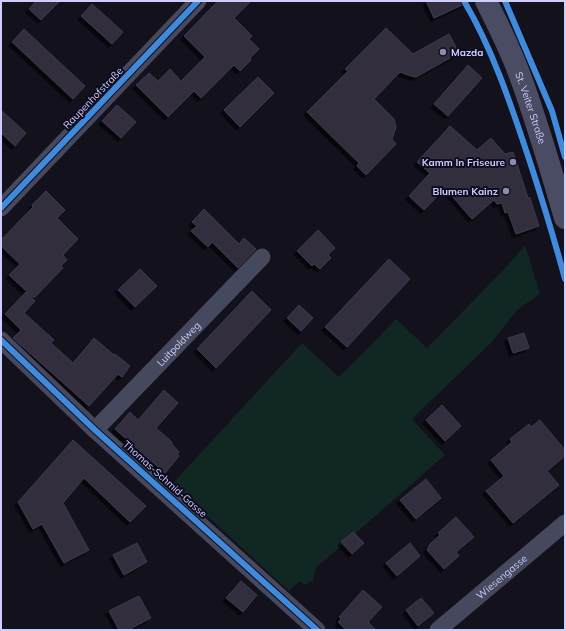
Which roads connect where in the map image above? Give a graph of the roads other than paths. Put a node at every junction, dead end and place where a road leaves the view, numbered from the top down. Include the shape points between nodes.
1 (198, 1) edge
2 (486, 1) edge
3 (1, 208) edge
4 (565, 218) edge
5 (262, 257) dead end
6 (1, 340) edge
7 (95, 430) junction
8 (565, 523) edge
9 (317, 630) edge
10 (438, 630) edge

1 - 3 street, Raupenhofstraße
2 - 4 main road, St. Veiter Straße via 519,72
5 - 7 street, Luitpoldweg
6 - 7 street, Thomas-Schmid-Gasse
7 - 9 street, Thomas-Schmid-Gasse
8 - 10 street, Wiesengasse

